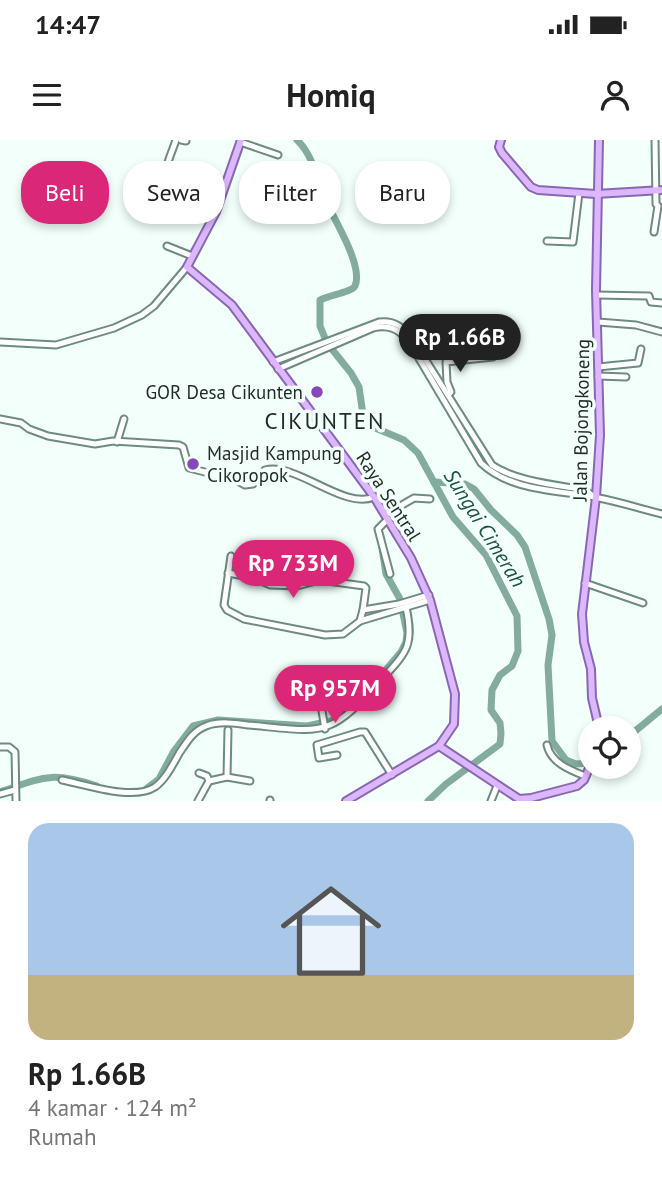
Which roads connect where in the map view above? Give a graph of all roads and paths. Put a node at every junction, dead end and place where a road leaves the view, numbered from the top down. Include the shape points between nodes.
1 (176, 140) edge
2 (501, 140) edge
3 (599, 140) edge
4 (655, 140) edge
5 (241, 141) edge
6 (278, 155) dead end
7 (168, 161) edge
8 (225, 186) edge
9 (659, 190) edge
10 (579, 193) junction
11 (596, 194) junction
12 (210, 224) edge
13 (654, 232) dead end
14 (547, 241) dead end
15 (167, 246) dead end
16 (192, 257) junction
17 (187, 267) junction
18 (596, 295) junction
19 (662, 303) edge
20 (598, 322) junction
21 (662, 332) edge
22 (0, 341) edge
23 (318, 348) junction
24 (641, 349) dead end
25 (493, 357) dead end
26 (422, 358) junction
27 (273, 362) junction
28 (598, 367) junction
29 (278, 369) junction
30 (598, 376) junction
31 (626, 377) dead end
32 (447, 396) junction
33 (454, 412) junction
34 (124, 418) dead end
35 (0, 419) edge
36 (117, 442) junction
37 (374, 497) junction
38 (596, 497) junction
39 (430, 499) dead end
40 (662, 514) edge
41 (386, 517) junction
42 (231, 556) dead end
43 (228, 573) junction
44 (390, 574) dead end
45 (585, 583) junction
46 (429, 598) junction
47 (643, 603) dead end
48 (403, 606) junction
49 (376, 609) junction
50 (363, 610) junction
51 (378, 616) junction
52 (360, 621) junction
53 (319, 693) dead end
54 (596, 716) edge
55 (325, 724) junction
56 (228, 730) dead end
57 (547, 745) dead end
58 (439, 746) junction
59 (0, 747) edge
60 (337, 755) dead end
61 (578, 769) edge
62 (199, 773) dead end
63 (392, 775) junction
64 (227, 777) junction
65 (62, 779) dead end
66 (584, 779) edge
67 (209, 780) junction
68 (250, 781) dead end
69 (497, 786) junction
70 (15, 789) junction
71 (0, 794) edge
72 (534, 799) edge
73 (16, 801) edge
74 (198, 801) edge
75 (346, 801) edge
76 (491, 801) edge

1 - 7 street
2 - 10 main road via 500,151 533,188
3 - 11 main road, Jalan Bojongkoneng
4 - 9 street
5 - 6 street
5 - 8 main road
9 - 11 main road
9 - 13 street
10 - 11 main road
10 - 14 street via 573,242
11 - 18 main road, Jalan Bojongkoneng
12 - 16 main road
15 - 16 street
16 - 17 main road
17 - 22 street via 154,306 114,328 56,345
17 - 27 main road, Raya Sentral via 232,304
18 - 19 street via 649,296 651,302
18 - 20 main road, Jalan Bojongkoneng
20 - 21 street via 636,324
20 - 28 main road, Jalan Bojongkoneng
23 - 26 street via 379,322 393,322 404,329
23 - 27 street
23 - 29 street
24 - 28 street via 638,363
25 - 32 street via 446,362 451,392
26 - 32 street
26 - 33 street
27 - 29 main road, Raya Sentral
28 - 30 main road, Jalan Bojongkoneng
29 - 37 main road, Raya Sentral
30 - 31 street
30 - 38 main road, Jalan Bojongkoneng
32 - 33 street
33 - 38 street via 487,468 502,478
34 - 36 street
35 - 36 street via 53,437 95,444
36 - 37 street via 179,445 189,468 245,485 253,484 265,470 281,469 342,494
37 - 41 main road, Raya Sentral
38 - 40 street
38 - 45 main road, Jalan Bojongkoneng
39 - 41 street via 414,498
41 - 44 street via 379,533
41 - 46 main road, Raya Sentral
42 - 43 street
43 - 50 street via 270,585 292,587 323,580 365,586
43 - 52 street via 224,605 244,619 337,635
45 - 47 street
45 - 54 main road, Jalan Bojongkoneng via 583,633
46 - 48 street
46 - 58 main road, Raya Sentral via 456,704 454,723
48 - 49 street
48 - 51 street
48 - 55 street via 411,634 400,661 344,719
49 - 50 street
49 - 51 street
50 - 52 street
51 - 52 street
53 - 55 street
55 - 65 street via 293,730 207,725 194,733 163,779 148,792 125,795
56 - 64 street
57 - 61 street via 556,761
58 - 63 main road
58 - 69 main road
59 - 70 street via 15,752
60 - 63 street via 319,758 317,745 365,733
62 - 67 street
63 - 75 main road
64 - 67 street
64 - 68 street
66 - 72 main road
67 - 74 street
69 - 72 main road via 519,799
69 - 76 street
70 - 71 street
70 - 73 street

